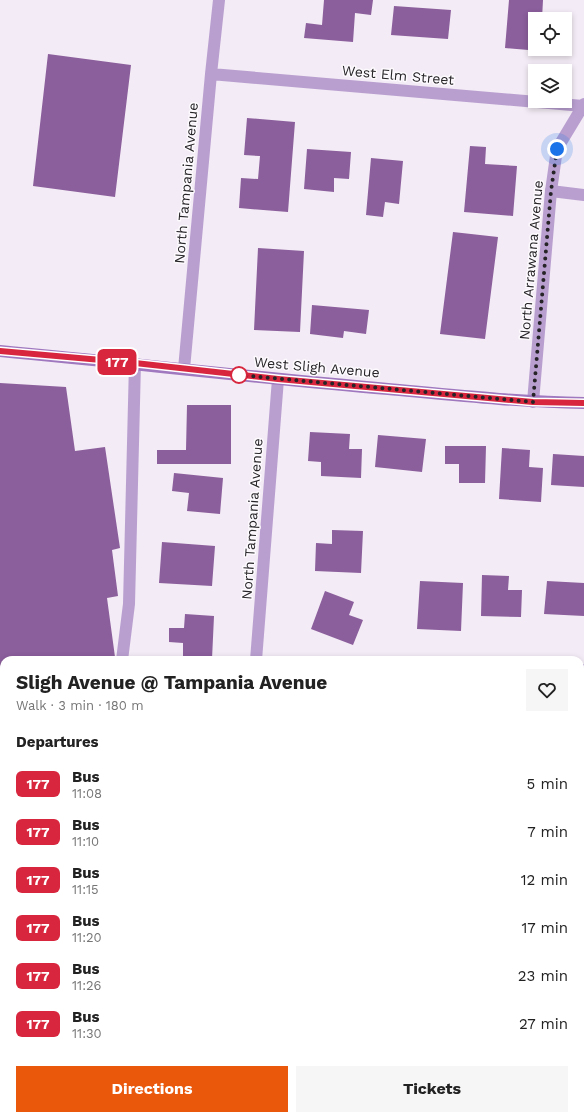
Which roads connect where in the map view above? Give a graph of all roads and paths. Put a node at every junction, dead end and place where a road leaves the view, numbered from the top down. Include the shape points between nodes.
1 (219, 0) edge
2 (211, 74) junction
3 (584, 105) edge
4 (551, 191) junction
5 (584, 194) edge
6 (0, 351) edge
7 (135, 363) junction
8 (184, 369) junction
9 (278, 379) junction
10 (533, 402) junction
11 (584, 403) edge
12 (122, 656) edge
13 (256, 656) edge

1 - 2 street, North Tampania Avenue
2 - 3 street, West Elm Street
2 - 8 street, North Tampania Avenue
3 - 4 street, North Arrawana Avenue via 557,149
4 - 5 street
4 - 10 street, North Arrawana Avenue
6 - 7 main road, West Sligh Avenue
7 - 8 main road, West Sligh Avenue
7 - 12 street via 129,604
8 - 9 main road, West Sligh Avenue
9 - 10 main road, West Sligh Avenue
9 - 13 street, North Tampania Avenue
10 - 11 main road, West Sligh Avenue

